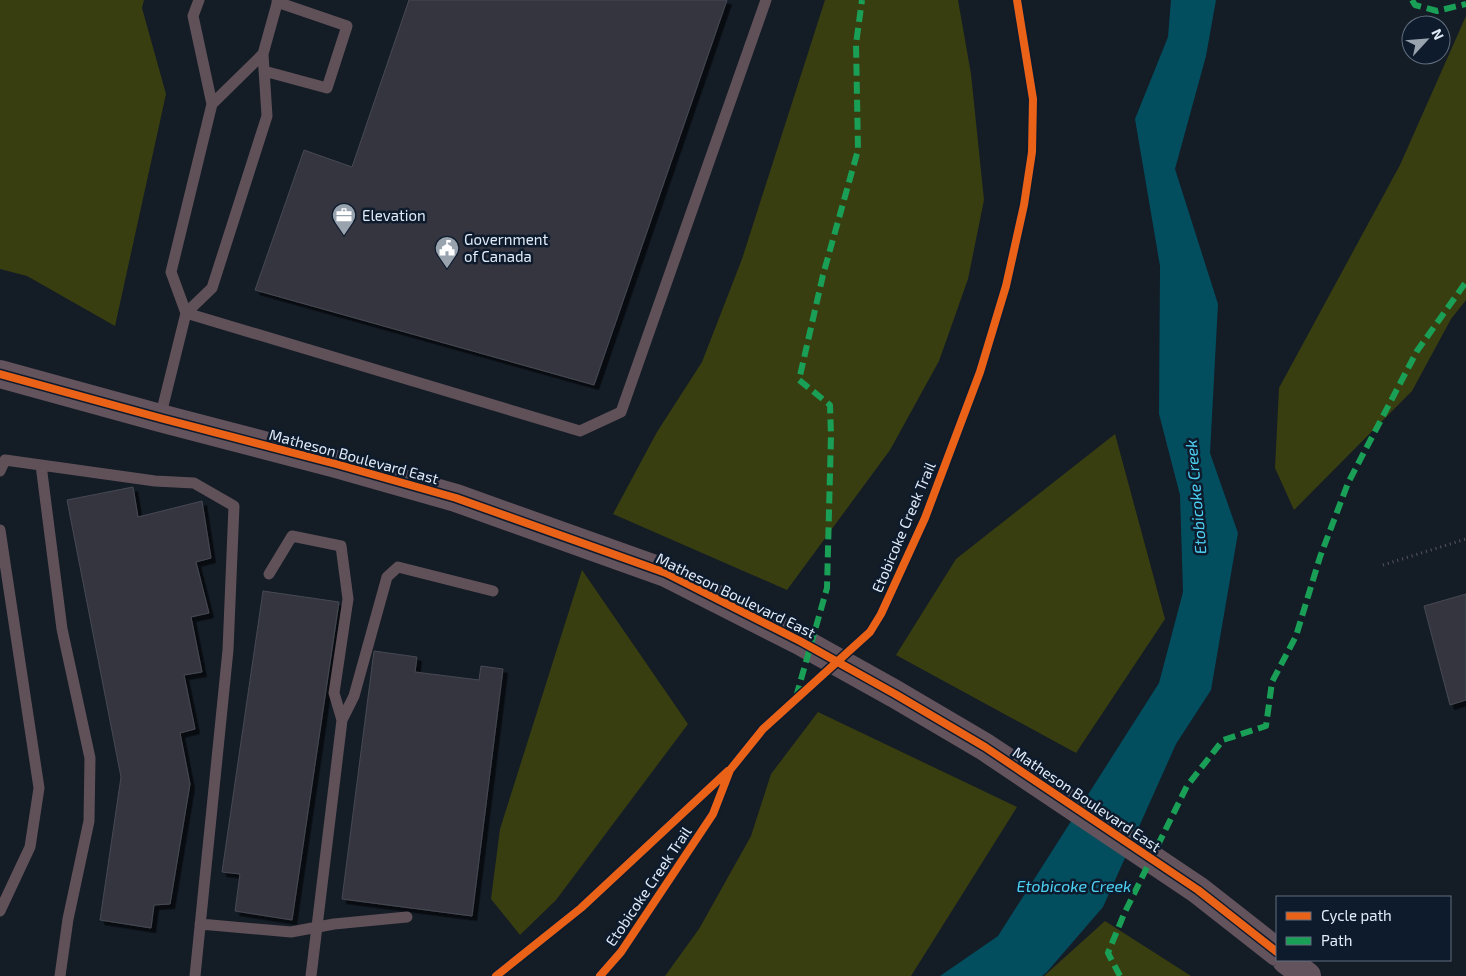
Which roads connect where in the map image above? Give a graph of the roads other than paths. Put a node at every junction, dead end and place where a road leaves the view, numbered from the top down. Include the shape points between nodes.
1 (199, 0) edge
2 (766, 0) edge
3 (278, 1) edge
4 (263, 54) junction
5 (264, 71) junction
6 (212, 104) junction
7 (186, 313) junction
8 (0, 374) edge
9 (160, 418) junction
10 (41, 465) junction
11 (0, 472) edge
12 (0, 530) edge
13 (269, 574) dead end
14 (493, 591) dead end
15 (342, 720) junction
16 (0, 911) edge
17 (407, 918) dead end
18 (200, 924) junction
19 (317, 928) junction
20 (1276, 951) edge
21 (1287, 961) edge
22 (60, 976) edge
23 (195, 976) edge
24 (311, 976) edge
25 (1307, 976) edge

1 - 6 lane via 193,16
2 - 7 lane via 621,412 580,431
3 - 4 lane
3 - 5 lane via 347,26 327,88
4 - 5 lane
4 - 6 lane
5 - 7 lane via 267,116 215,279 212,288
6 - 7 lane via 171,272
7 - 9 lane
8 - 9 street, Matheson Boulevard East
9 - 20 street, Matheson Boulevard East via 456,498 666,573 800,641 985,747 1198,890
10 - 11 lane via 4,460
10 - 18 lane via 154,481 194,483 234,506 228,650
10 - 22 lane via 62,629 90,758 89,821 68,919
12 - 16 lane via 40,788 30,847
13 - 15 lane via 292,536 341,546 348,598 334,693
14 - 15 lane via 398,567 387,577 354,696
15 - 19 lane
17 - 19 lane
18 - 19 lane via 291,932
18 - 23 lane
19 - 24 lane
21 - 25 street

